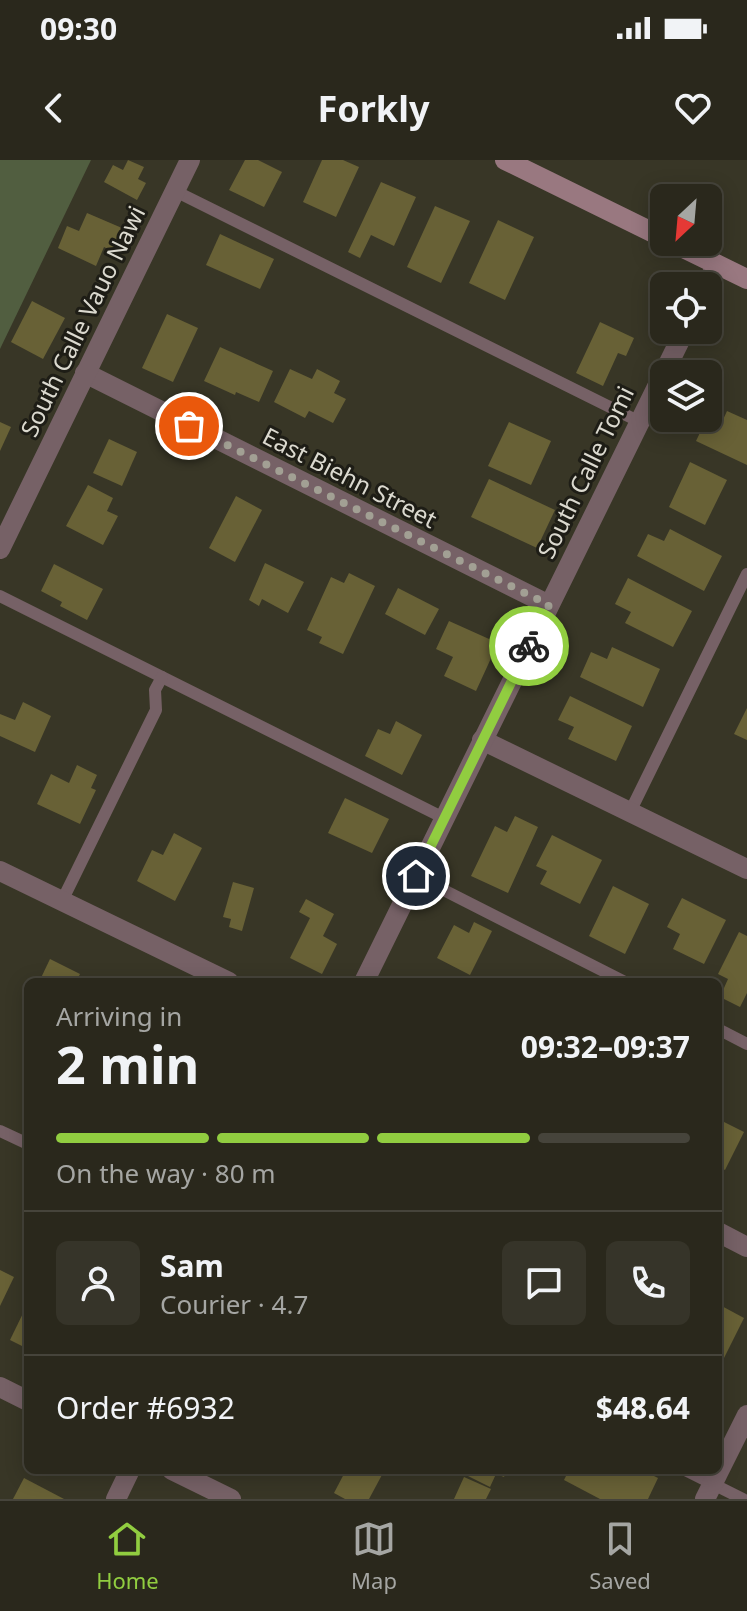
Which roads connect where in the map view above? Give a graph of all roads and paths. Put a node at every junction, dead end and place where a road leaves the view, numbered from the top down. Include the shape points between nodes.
1 (190, 160) edge
2 (510, 161) edge
3 (175, 191) junction
4 (650, 231) edge
5 (700, 256) edge
6 (716, 264) junction
7 (713, 272) edge
8 (747, 279) edge
9 (678, 344) edge
10 (85, 373) junction
11 (638, 421) junction
12 (0, 549) edge
13 (747, 574) edge
14 (0, 596) edge
15 (549, 605) junction
16 (162, 677) junction
17 (482, 740) junction
18 (630, 812) junction
19 (444, 818) junction
20 (747, 869) edge
21 (0, 871) edge
22 (416, 876) junction
23 (62, 901) junction
24 (221, 978) edge
25 (366, 978) edge
26 (617, 978) edge
27 (722, 1031) edge
28 (747, 1044) edge
29 (0, 1131) edge
30 (24, 1142) edge
31 (722, 1234) edge
32 (747, 1247) edge
33 (0, 1387) edge
34 (24, 1399) edge
35 (747, 1415) edge
36 (722, 1465) edge
37 (128, 1474) edge
38 (180, 1474) edge
39 (690, 1474) edge
40 (709, 1491) edge
41 (116, 1499) edge
42 (231, 1499) edge
43 (743, 1499) edge

1 - 3 street, South Calle Vauo Nawi
2 - 4 main road
3 - 10 street, South Calle Vauo Nawi
3 - 11 lane
5 - 6 main road
6 - 7 street
6 - 8 main road
9 - 11 street, South Calle Tomi
10 - 12 street, South Calle Vauo Nawi
10 - 15 street, East Biehn Street
11 - 15 street, South Calle Tomi
13 - 18 lane
14 - 16 lane
15 - 17 street, South Calle Tomi
16 - 19 lane
16 - 23 lane via 155,690 156,710
17 - 18 street
17 - 19 street, South Calle Tomi
18 - 20 street
19 - 22 street, South Calle Tomi
21 - 23 street
22 - 25 street, South Calle Tomi
22 - 26 lane
23 - 24 street
27 - 28 lane
29 - 30 lane
31 - 32 street
33 - 34 street
35 - 36 street
37 - 41 street
38 - 42 street
39 - 40 lane
40 - 43 lane

